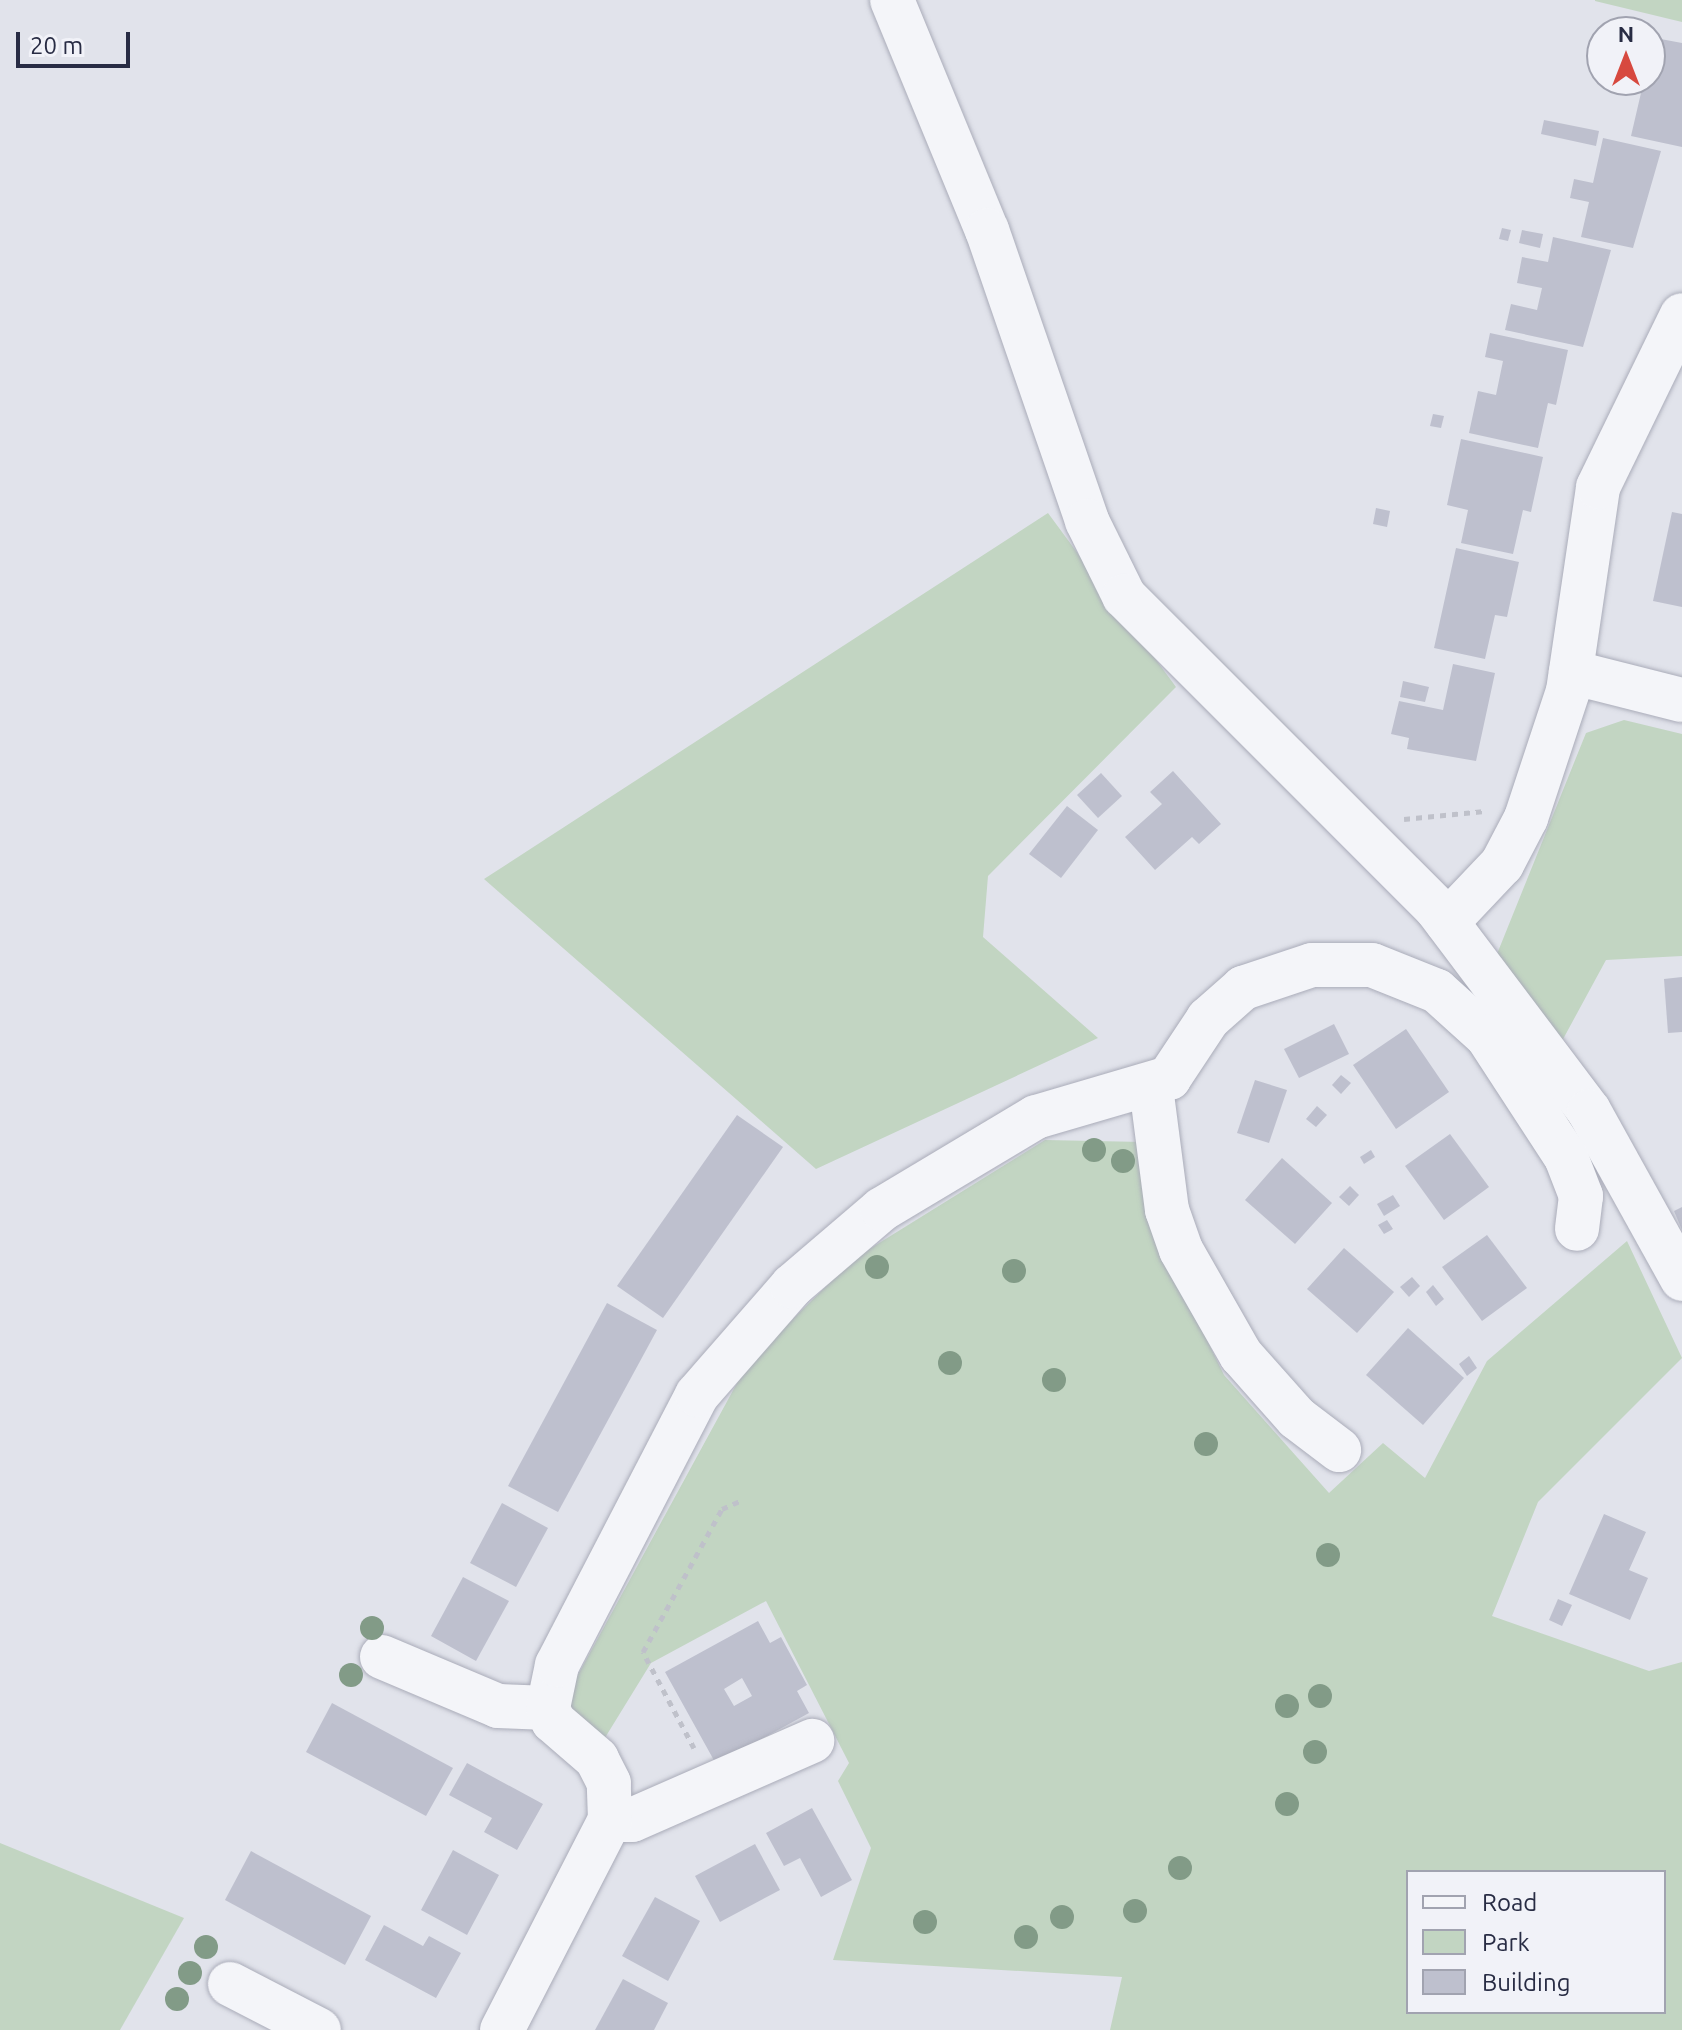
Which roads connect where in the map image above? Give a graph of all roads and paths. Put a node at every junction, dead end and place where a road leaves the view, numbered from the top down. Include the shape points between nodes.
1 (892, 0) edge
2 (1682, 315) edge
3 (1571, 672) junction
4 (1682, 700) edge
5 (1517, 834) junction
6 (1367, 841) junction
7 (1447, 922) junction
8 (1151, 1087) junction
9 (1577, 1229) dead end
10 (1682, 1279) edge
11 (1339, 1450) dead end
12 (742, 1500) dead end
13 (382, 1657) dead end
14 (548, 1708) junction
15 (812, 1741) dead end
16 (713, 1784) junction
17 (610, 1820) junction
18 (230, 1984) dead end
19 (319, 2030) edge
20 (502, 2030) edge

1 - 6 street via 987,230 1087,521 1124,596
2 - 3 street via 1598,487
3 - 4 street
3 - 5 street
5 - 6 path via 1496,810 1387,821
5 - 7 street via 1502,864
6 - 7 street
7 - 10 street via 1589,1111
8 - 9 street via 1169,1078 1208,1019 1243,988 1312,965 1372,965 1437,991 1487,1036 1566,1157 1581,1196
8 - 11 street via 1167,1210 1181,1250 1241,1355 1297,1418
8 - 14 street via 1036,1117 963,1157 882,1209 792,1286 697,1395 557,1665
12 - 16 path via 722,1509 643,1652
13 - 14 street via 498,1706
14 - 17 street via 553,1721 597,1759 609,1783
15 - 16 street
16 - 17 street via 632,1820
17 - 20 street
18 - 19 street

